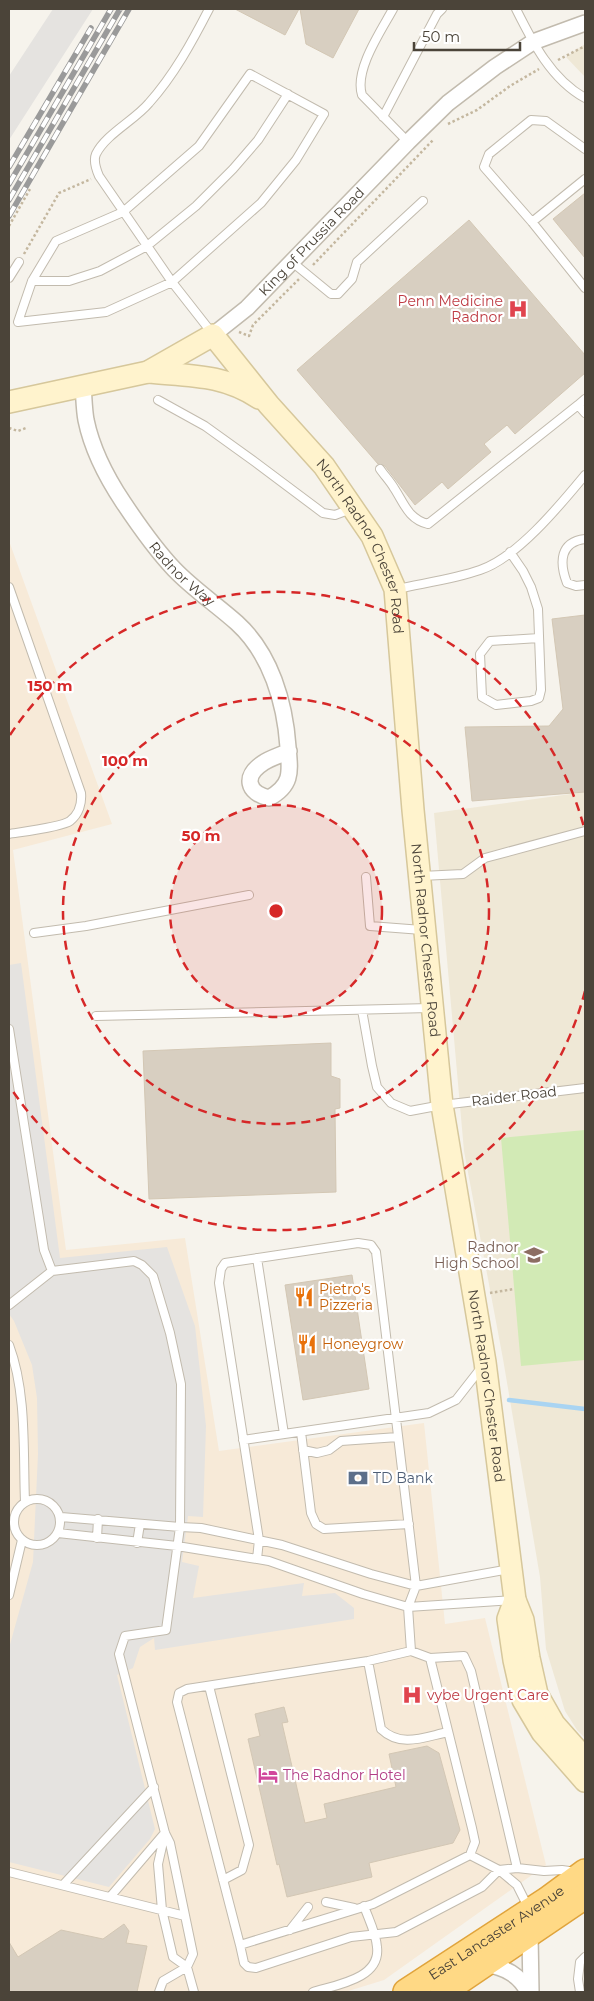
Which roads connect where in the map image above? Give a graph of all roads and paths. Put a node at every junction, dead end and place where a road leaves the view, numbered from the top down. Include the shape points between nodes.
1 (209, 9) edge
2 (393, 9) edge
3 (442, 9) edge
4 (516, 9) edge
5 (585, 23) edge
6 (533, 42) junction
7 (585, 46) edge
8 (548, 64) junction
9 (288, 94) junction
10 (585, 98) edge
11 (383, 117) junction
12 (448, 124) dead end
13 (434, 138) dead end
14 (408, 142) junction
15 (585, 150) edge
16 (99, 176) junction
17 (585, 179) edge
18 (30, 189) dead end
19 (423, 201) dead end
20 (123, 212) junction
21 (532, 222) junction
22 (9, 226) edge
23 (147, 246) junction
24 (19, 262) joint
25 (292, 262) junction
26 (306, 272) junction
27 (9, 278) edge
28 (32, 280) junction
29 (172, 282) junction
30 (585, 288) edge
31 (220, 330) junction
32 (148, 372) junction
33 (83, 386) junction
34 (585, 399) edge
35 (158, 400) dead end
36 (9, 402) edge
37 (269, 405) junction
38 (578, 405) junction
39 (585, 413) edge
40 (9, 428) edge
41 (26, 428) dead end
42 (380, 469) dead end
43 (585, 475) edge
44 (353, 508) junction
45 (585, 539) edge
46 (510, 552) junction
47 (585, 585) edge
48 (9, 587) edge
49 (395, 589) junction
50 (539, 638) junction
51 (289, 752) dead end
52 (585, 831) edge
53 (9, 834) edge
54 (419, 876) junction
55 (366, 877) dead end
56 (248, 895) dead end
57 (424, 930) junction
58 (34, 933) dead end
59 (432, 1008) junction
60 (362, 1010) junction
61 (96, 1016) dead end
62 (9, 1029) edge
63 (585, 1088) edge
64 (442, 1105) junction
65 (257, 1258) junction
66 (52, 1271) junction
67 (514, 1289) dead end
68 (474, 1295) junction
69 (9, 1305) edge
70 (9, 1345) edge
71 (485, 1362) junction
72 (396, 1418) junction
73 (301, 1432) junction
74 (284, 1434) junction
75 (398, 1437) junction
76 (243, 1440) junction
77 (303, 1450) junction
78 (25, 1502) junction
79 (61, 1517) junction
80 (98, 1519) junction
81 (140, 1524) junction
82 (409, 1524) junction
83 (180, 1527) junction
84 (58, 1533) junction
85 (97, 1538) junction
86 (22, 1540) junction
87 (259, 1540) junction
88 (137, 1543) junction
89 (177, 1546) junction
90 (257, 1559) junction
91 (512, 1569) junction
92 (416, 1586) junction
93 (9, 1595) edge
94 (515, 1600) junction
95 (408, 1606) junction
96 (411, 1651) junction
97 (430, 1658) junction
98 (368, 1661) junction
99 (209, 1686) junction
100 (448, 1732) junction
101 (585, 1759) edge
102 (585, 1781) edge
103 (154, 1787) junction
104 (165, 1834) junction
105 (470, 1855) junction
106 (517, 1868) junction
107 (499, 1870) junction
108 (9, 1872) edge
109 (223, 1880) junction
110 (585, 1881) edge
111 (63, 1885) junction
112 (110, 1897) junction
113 (326, 1902) dead end
114 (308, 1907) dead end
115 (360, 1908) junction
116 (162, 1910) junction
117 (185, 1916) junction
118 (530, 1923) junction
119 (290, 1930) junction
120 (375, 1935) junction
121 (240, 1945) junction
122 (585, 1958) edge
123 (486, 1964) junction
124 (187, 1967) junction
125 (159, 1992) edge
126 (194, 1992) edge
127 (313, 1992) edge
128 (406, 1992) edge
129 (443, 1992) edge
130 (530, 1992) edge
131 (580, 1992) edge

1 - 16 lane via 170,76 148,104 101,146 95,156
2 - 11 lane via 364,64 359,86 362,95
3 - 11 lane
4 - 6 lane
5 - 6 street, King of Prussia Road
6 - 8 lane
6 - 14 street, King of Prussia Road via 448,103
7 - 8 path
8 - 10 lane via 572,91
8 - 12 path via 477,110
9 - 20 lane via 250,74 199,146
9 - 23 lane via 258,140 233,169 196,206
9 - 29 lane via 324,114 296,160 261,204
11 - 14 lane
13 - 26 path
14 - 25 street, King of Prussia Road
15 - 21 lane via 546,121 531,120 489,154 484,167
16 - 20 lane
16 - 24 path via 59,193
17 - 21 lane
18 - 22 path
19 - 26 lane via 357,262 352,279 338,294 331,294
20 - 23 lane
20 - 28 lane via 56,241
21 - 30 lane
23 - 28 lane via 100,271 69,281
23 - 29 lane
24 - 27 lane
25 - 26 lane
25 - 31 street, King of Prussia Road via 247,308
26 - 31 path via 254,325 249,336
28 - 29 lane via 18,322 106,312
29 - 31 lane
31 - 32 main road, King of Prussia Road
31 - 37 main road, North Radnor Chester Road
32 - 33 main road, King of Prussia Road
32 - 37 main road via 229,382
33 - 36 main road, King of Prussia Road
33 - 51 street, Radnor Way via 86,420 99,459 123,501 174,568 239,624 258,648 281,700
34 - 38 lane
35 - 44 lane via 205,426 323,514 335,515
37 - 44 main road, North Radnor Chester Road via 324,466
38 - 39 lane
38 - 42 lane via 428,524 417,521 404,507
40 - 41 path via 18,431
43 - 46 lane via 548,520
44 - 49 main road, North Radnor Chester Road via 372,536
45 - 47 lane via 568,545 564,552 564,575 567,583
46 - 49 lane via 482,570
46 - 50 lane via 531,588 538,609
48 - 53 lane via 82,802 67,823
49 - 54 main road, North Radnor Chester Road
50 - 50 lane via 539,698 531,702 496,704 482,697 480,654 490,641
52 - 54 lane via 486,858 463,874
54 - 57 main road, North Radnor Chester Road
55 - 57 lane via 370,926
56 - 58 lane
57 - 59 main road, North Radnor Chester Road
59 - 60 lane
59 - 64 main road, North Radnor Chester Road
60 - 61 lane
60 - 64 lane, Raider Road via 377,1087 392,1103 410,1111
62 - 66 lane via 44,1250
63 - 64 lane, Raider Road
64 - 68 main road, North Radnor Chester Road
65 - 72 lane via 358,1243 370,1245 376,1252
65 - 74 lane
65 - 76 lane via 225,1262 220,1269 219,1283
66 - 69 lane
66 - 83 lane via 134,1261 153,1276 181,1384
67 - 68 path
68 - 71 main road, North Radnor Chester Road
70 - 78 lane via 20,1394
71 - 72 lane via 456,1400 429,1413
71 - 91 main road, North Radnor Chester Road
72 - 73 lane
72 - 75 lane
73 - 74 lane
73 - 77 lane
74 - 76 lane
75 - 77 lane via 342,1442 317,1453
75 - 82 lane
76 - 87 lane
77 - 82 lane via 310,1513 316,1524 324,1529
78 - 79 lane via 47,1500 54,1504
78 - 86 lane via 15,1513 14,1521 14,1528
79 - 80 lane
79 - 84 lane
80 - 81 lane
80 - 85 lane
81 - 83 lane
81 - 88 lane
82 - 92 lane
83 - 87 lane
83 - 89 lane
84 - 85 lane
84 - 86 lane via 51,1541 36,1546
85 - 88 lane
86 - 93 lane
87 - 90 lane
87 - 92 lane
88 - 89 lane
89 - 90 lane
89 - 103 lane via 166,1630 125,1636 120,1654
90 - 95 lane
91 - 92 lane
91 - 94 main road, North Radnor Chester Road
92 - 95 lane
94 - 95 lane
94 - 101 main road, North Radnor Chester Road via 523,1620 537,1694 554,1724
94 - 102 main road, North Radnor Chester Road via 508,1619 523,1700 542,1732
95 - 96 lane
96 - 97 lane
96 - 98 lane
97 - 100 lane
97 - 106 lane via 464,1656 471,1671
98 - 99 lane
98 - 100 lane via 381,1729 389,1737 412,1740
99 - 109 lane via 249,1845 242,1870
99 - 109 lane via 187,1689 179,1693 177,1702
100 - 105 lane via 475,1842
103 - 104 lane
103 - 111 lane
104 - 112 lane
104 - 116 lane via 158,1864
104 - 117 lane via 170,1843
105 - 107 lane
105 - 115 lane
106 - 107 lane
106 - 110 lane via 562,1870
107 - 118 lane via 517,1885
107 - 120 lane via 482,1887 437,1911 396,1932
108 - 111 lane
109 - 121 lane
110 - 118 highway, East Lancaster Avenue
111 - 112 lane
112 - 116 lane
113 - 115 lane
114 - 119 lane
115 - 119 lane
115 - 120 lane
116 - 117 lane
116 - 124 lane via 173,1957
117 - 124 lane via 193,1954
118 - 123 highway, East Lancaster Avenue
118 - 128 highway, East Lancaster Avenue
118 - 130 street
119 - 121 lane
120 - 121 lane via 351,1937 256,1968 244,1963
120 - 127 lane via 378,1950 367,1972
122 - 131 lane via 580,1962
123 - 129 highway, East Lancaster Avenue
123 - 130 street via 517,1976
124 - 125 lane via 166,1978
124 - 126 lane

